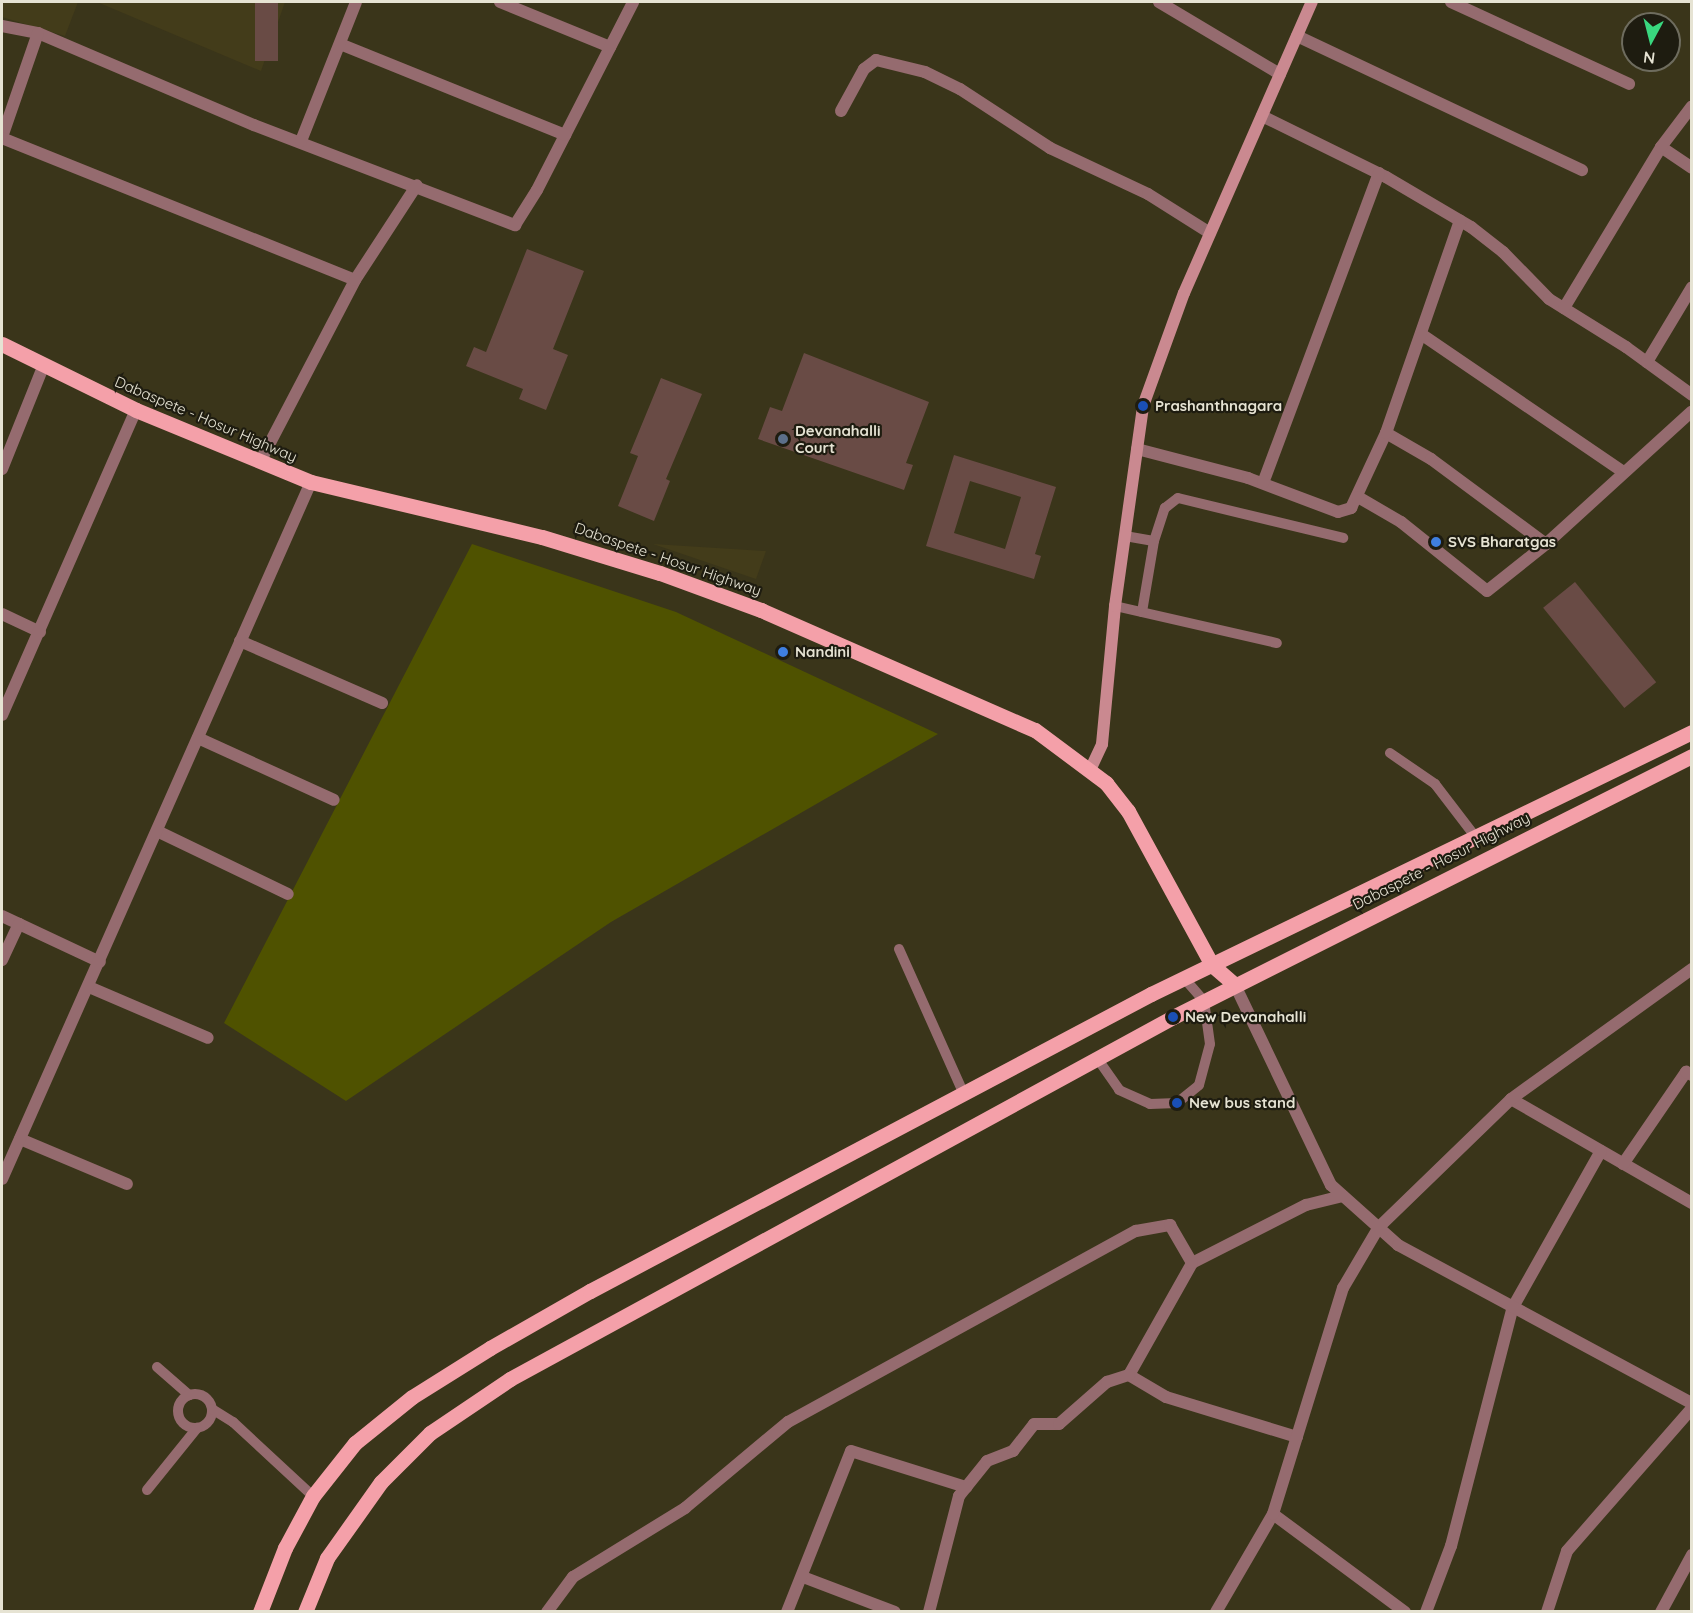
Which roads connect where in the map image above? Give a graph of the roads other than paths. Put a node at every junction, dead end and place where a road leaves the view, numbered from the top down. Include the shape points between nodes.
1 (356, 2) edge
2 (500, 2) edge
3 (633, 2) edge
4 (1159, 2) edge
5 (1312, 2) edge
6 (1451, 2) edge
7 (2, 26) edge
8 (38, 33) junction
9 (1297, 36) junction
10 (340, 44) junction
11 (610, 47) junction
12 (1280, 74) junction
13 (1629, 84) dead end
14 (1692, 106) edge
15 (841, 111) dead end
16 (1262, 116) junction
17 (565, 135) junction
18 (2, 137) edge
19 (301, 141) junction
20 (1661, 147) junction
21 (1692, 168) edge
22 (1582, 170) dead end
23 (1379, 173) junction
24 (417, 185) junction
25 (1460, 220) junction
26 (1210, 233) junction
27 (355, 280) junction
28 (1692, 288) edge
29 (1564, 308) junction
30 (1421, 334) junction
31 (2, 344) edge
32 (1647, 362) junction
33 (43, 367) junction
34 (1692, 395) edge
35 (136, 410) junction
36 (1692, 411) edge
37 (1386, 433) junction
38 (1137, 449) junction
39 (260, 462) junction
40 (2, 469) edge
41 (1623, 472) junction
42 (311, 482) junction
43 (1263, 483) junction
44 (1358, 497) junction
45 (1125, 536) junction
46 (1342, 538) dead end
47 (1154, 541) junction
48 (1546, 544) junction
49 (1116, 606) junction
50 (1142, 612) junction
51 (2, 614) edge
52 (40, 632) junction
53 (240, 641) junction
54 (1277, 643) dead end
55 (382, 703) dead end
56 (2, 715) edge
57 (1692, 732) edge
58 (198, 738) junction
59 (1390, 753) dead end
60 (1691, 757) edge
61 (1090, 768) junction
62 (334, 800) dead end
63 (157, 831) junction
64 (1478, 839) junction
65 (288, 894) dead end
66 (2, 916) edge
67 (19, 924) junction
68 (899, 949) dead end
69 (2, 960) edge
70 (100, 962) junction
71 (1212, 964) junction
72 (1692, 969) edge
73 (1184, 978) junction
74 (1235, 985) junction
75 (89, 987) junction
76 (1204, 1001) junction
77 (208, 1038) dead end
78 (1097, 1058) junction
79 (1692, 1075) edge
80 (964, 1094) junction
81 (1511, 1099) junction
82 (20, 1139) junction
83 (1601, 1151) junction
84 (1623, 1164) junction
85 (2, 1179) edge
86 (127, 1184) dead end
87 (1343, 1196) junction
88 (1692, 1203) edge
89 (1379, 1227) junction
90 (1192, 1263) junction
91 (1513, 1307) junction
92 (157, 1367) dead end
93 (1129, 1375) junction
94 (189, 1395) junction
95 (1692, 1403) edge
96 (1692, 1408) edge
97 (212, 1409) junction
98 (197, 1428) junction
99 (1297, 1437) junction
100 (966, 1487) junction
101 (147, 1490) dead end
102 (313, 1496) junction
103 (1273, 1514) junction
104 (1692, 1555) edge
105 (803, 1577) junction
106 (260, 1611) edge
107 (305, 1611) edge
108 (547, 1611) edge
109 (787, 1611) edge
110 (895, 1611) edge
111 (929, 1611) edge
112 (1216, 1611) edge
113 (1405, 1611) edge
114 (1426, 1611) edge
115 (1547, 1611) edge
116 (1661, 1611) edge

1 - 10 street
2 - 11 street
3 - 11 street
4 - 12 street
5 - 9 main road
6 - 13 street
7 - 8 street
8 - 18 street
8 - 19 street
9 - 12 main road
9 - 22 street
10 - 17 street
10 - 19 street
11 - 17 street
12 - 16 main road
14 - 20 street
15 - 26 street via 864,69 876,60 904,65 960,89 1050,148 1148,194
16 - 23 street
16 - 26 main road
17 - 24 street via 522,219 515,225
18 - 27 street
19 - 24 street
20 - 21 street
20 - 29 street
23 - 25 street
23 - 43 street
24 - 27 street
25 - 29 street via 1503,252 1549,299
25 - 30 street
26 - 38 main road via 1143,406
27 - 39 street
28 - 32 street
29 - 32 street
30 - 37 street
30 - 41 street
31 - 33 main road, Dabaspete - Hosur Highway
32 - 34 street
33 - 35 main road, Dabaspete - Hosur Highway
33 - 40 street
35 - 39 main road, Dabaspete - Hosur Highway
35 - 52 street
36 - 41 street
37 - 44 street
37 - 48 street via 1431,459
38 - 43 street
38 - 45 main road
39 - 42 main road, Dabaspete - Hosur Highway
41 - 48 street
42 - 53 street
42 - 61 main road, Dabaspete - Hosur Highway via 542,537 683,581 961,694 1035,730
43 - 44 street via 1338,512 1351,508
44 - 48 street via 1401,522 1487,591
45 - 47 lane
45 - 49 main road
46 - 47 lane via 1178,498 1165,508
47 - 50 lane
49 - 50 lane
49 - 61 main road via 1102,744
50 - 54 lane
51 - 52 street
52 - 56 street
53 - 55 street
53 - 58 street
57 - 64 main road, Dabaspete - Hosur Highway
58 - 62 street
58 - 63 street
59 - 64 lane via 1435,784
60 - 74 main road, Dabaspete - Hosur Highway
61 - 71 main road, Dabaspete - Hosur Highway via 1128,811
63 - 65 street
63 - 70 street
64 - 71 main road, Dabaspete - Hosur Highway
66 - 67 street
67 - 69 street
67 - 70 street
68 - 80 lane
70 - 75 street
71 - 73 main road
71 - 74 main road, Dabaspete - Hosur Highway
72 - 81 street
73 - 76 lane
73 - 80 main road
74 - 76 main road
74 - 87 street via 1331,1185
75 - 77 street
75 - 82 street
76 - 78 main road
76 - 78 lane via 1210,1044 1198,1085 1177,1103 1150,1104 1119,1090
78 - 107 main road via 629,1311 510,1379 430,1433 381,1482 352,1520 327,1558
79 - 84 street via 1686,1072
80 - 102 main road via 590,1291 490,1348 412,1397 355,1443
81 - 83 street
81 - 89 street
82 - 85 street
82 - 86 street
83 - 84 street
83 - 91 street
84 - 88 street
87 - 89 street
87 - 90 street via 1306,1205
89 - 91 street via 1398,1245
89 - 99 street via 1343,1288
90 - 93 street
90 - 108 street via 1170,1225 1136,1231 788,1422 685,1508 573,1577
91 - 95 street
91 - 114 street via 1451,1546
92 - 94 lane
93 - 99 street via 1166,1397
93 - 100 street via 1107,1382 1059,1424 1034,1424 1013,1451 987,1461
94 - 97 lane via 204,1397
94 - 98 lane via 181,1402 179,1418 187,1426
96 - 115 street via 1567,1551
97 - 98 lane via 210,1419
97 - 102 lane via 233,1422
98 - 101 lane
99 - 103 street
100 - 105 street via 851,1451
100 - 111 street via 959,1496
102 - 106 main road via 285,1548
103 - 112 street
103 - 113 street
104 - 116 street
105 - 109 street
105 - 110 street

